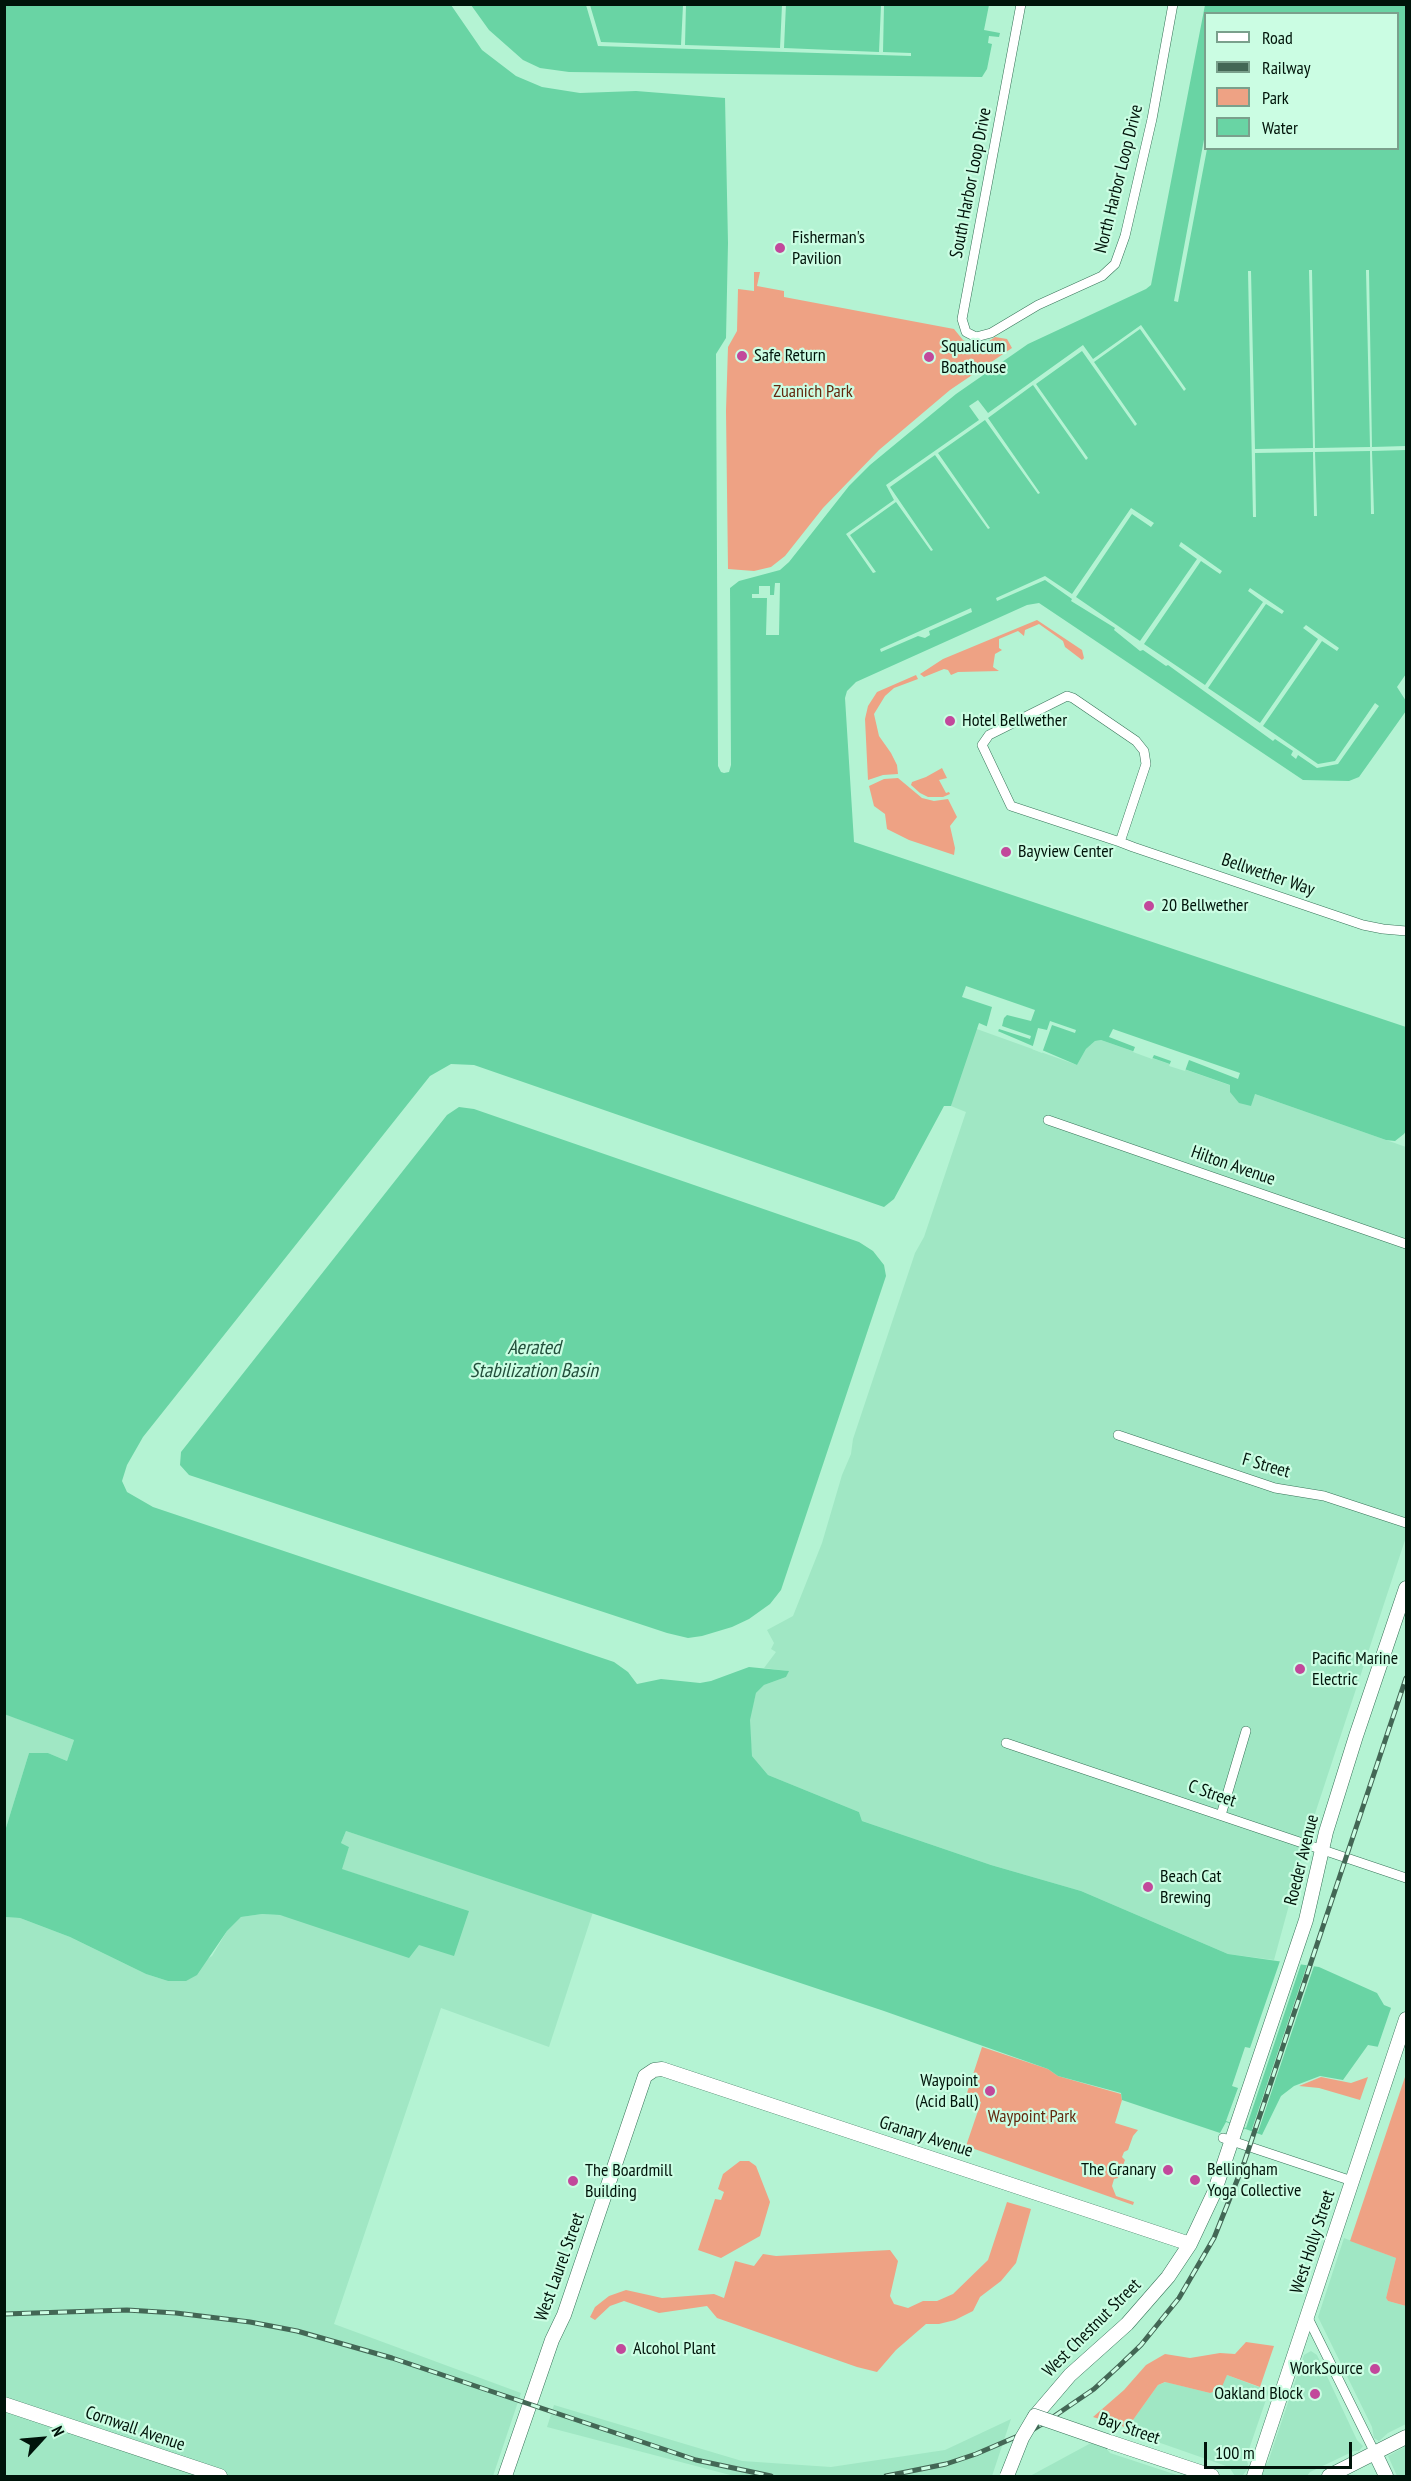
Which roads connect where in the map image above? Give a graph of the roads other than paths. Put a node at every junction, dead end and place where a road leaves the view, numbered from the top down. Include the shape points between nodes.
1 (1022, 4) edge
2 (1173, 4) edge
3 (999, 329) joint
4 (1120, 842) junction
5 (1407, 931) edge
6 (1048, 1120) dead end
7 (1407, 1244) edge
8 (1118, 1436) dead end
9 (1407, 1523) edge
10 (1407, 1587) edge
11 (1246, 1731) dead end
12 (1006, 1743) dead end
13 (1221, 1815) junction
14 (1321, 1849) junction
15 (1407, 1878) edge
16 (1407, 2019) edge
17 (650, 2072) joint
18 (1228, 2139) junction
19 (1352, 2181) junction
20 (1190, 2244) junction
21 (1307, 2316) junction
22 (4, 2404) edge
23 (1035, 2416) junction
24 (1407, 2437) edge
25 (1375, 2453) junction
26 (220, 2476) edge
27 (505, 2476) edge
28 (1007, 2476) edge
29 (1212, 2476) edge
30 (1254, 2476) edge
31 (1329, 2476) edge
32 (1386, 2476) edge

1 - 3 street, South Harbor Loop Drive via 962,319 966,332 973,336
2 - 3 street, North Harbor Loop Drive via 1152,119 1118,260 1102,276 1038,305
4 - 4 street, Bellwether Way via 1011,806 982,745 989,735 1067,696 1136,741 1144,751 1146,764
4 - 5 street, Bellwether Way via 1363,925
6 - 7 street, Hilton Avenue
8 - 9 street, F Street via 1275,1488 1324,1496
10 - 14 street, Roeder Avenue
11 - 13 street
12 - 13 street, C Street
13 - 14 street, C Street
14 - 15 street, C Street
14 - 18 street, Roeder Avenue via 1300,1936 1238,2125
16 - 19 street, West Holly Street
17 - 20 street, Granary Avenue via 662,2069
17 - 27 street, West Laurel Street via 645,2076
18 - 19 street
18 - 20 street, West Chestnut Street via 1214,2193
19 - 21 street, West Holly Street
20 - 23 street, West Chestnut Street via 1168,2277 1127,2324 1070,2375
21 - 25 street
21 - 30 street, West Holly Street
22 - 26 street, Cornwall Avenue
23 - 28 street, West Chestnut Street, bridge
23 - 29 street, Bay Street, bridge
24 - 25 street
25 - 31 street
25 - 32 street

